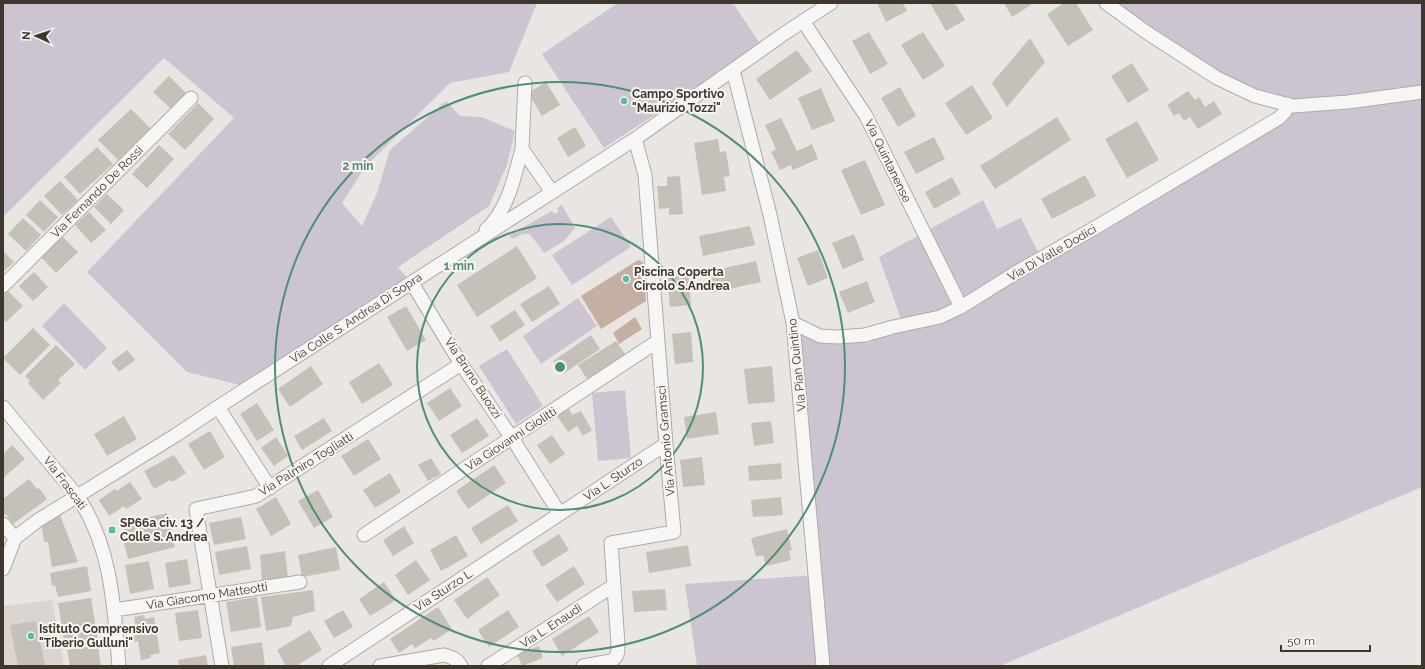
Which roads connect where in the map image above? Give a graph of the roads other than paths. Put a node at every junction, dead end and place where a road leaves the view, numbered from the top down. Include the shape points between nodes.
1 (831, 3) edge
2 (1106, 3) edge
3 (803, 21) junction
4 (733, 70) junction
5 (524, 83) dead end
6 (1422, 92) edge
7 (191, 98) dead end
8 (1288, 104) junction
9 (635, 138) junction
10 (522, 149) junction
11 (552, 192) junction
12 (472, 244) junction
13 (412, 283) junction
14 (3, 286) edge
15 (961, 307) junction
16 (794, 323) junction
17 (658, 341) junction
18 (461, 364) junction
19 (3, 407) edge
20 (218, 407) junction
21 (512, 438) junction
22 (666, 444) junction
23 (270, 488) junction
24 (78, 497) junction
25 (560, 514) junction
26 (3, 524) edge
27 (364, 535) dead end
28 (15, 538) junction
29 (3, 545) edge
30 (3, 569) edge
31 (300, 582) dead end
32 (613, 586) junction
33 (210, 596) junction
34 (114, 610) junction
35 (119, 666) edge
36 (222, 666) edge
37 (329, 666) edge
38 (380, 666) edge
39 (461, 666) edge
40 (488, 666) edge
41 (583, 666) edge
42 (823, 666) edge

1 - 3 street, Via Colle S. Andrea Di Sopra
2 - 8 street via 1218,78 1255,96
3 - 4 street, Via Colle S. Andrea Di Sopra
3 - 15 street, Via Quintanense via 866,116
4 - 9 street, Via Colle S. Andrea Di Sopra
4 - 16 street, Via Pian Quintino
5 - 10 street
6 - 8 street via 1348,102 1293,106
7 - 14 street, Via Fernando De Rossi
8 - 15 street, Via Di Valle Dodici via 1279,118
9 - 11 street, Via Colle S. Andrea Di Sopra
9 - 17 street, Via Antonio Gramsci via 645,175
10 - 11 street
10 - 12 street via 508,198 493,223
11 - 12 street, Via Colle S. Andrea Di Sopra
12 - 13 street, Via Colle S. Andrea Di Sopra
13 - 18 street, Via Bruno Buozzi
13 - 20 street, Via Colle S. Andrea Di Sopra
15 - 16 street, Via Di Valle Dodici via 940,317 865,335 820,336
16 - 42 street, Via Pian Quintino
17 - 21 street, Via Giovanni Giolitti
17 - 22 street, Via Antonio Gramsci
18 - 21 street, Via Bruno Buozzi
18 - 23 street, Via Palmiro Togliatti
19 - 24 street, Via Frascati
20 - 23 street
20 - 24 street, Via Colle S. Andrea Di Sopra
21 - 25 street, Via Bruno Buozzi
21 - 27 street, Via Giovanni Giolitti
22 - 25 street, Via L. Sturzo
22 - 32 street, Via Antonio Gramsci via 674,532 612,543
23 - 33 street, Via Palmiro Togliatti via 256,496 196,509
24 - 28 street, Via Colle S. Andrea Di Sopra via 37,521
24 - 34 street, Via Frascati via 86,509 105,556
25 - 37 street, Via Sturzo L.
26 - 28 street
28 - 29 street, Via Colle S. Andrea Di Sopra
28 - 30 street
31 - 33 street, Via Giacomo Matteotti
32 - 40 street, Via L. Enaudi
32 - 41 street, Via Antonio Gramsci via 617,655 611,661
33 - 34 street, Via Giacomo Matteotti
33 - 36 street
34 - 35 street, Via Frascati
38 - 39 street via 444,655 452,657

